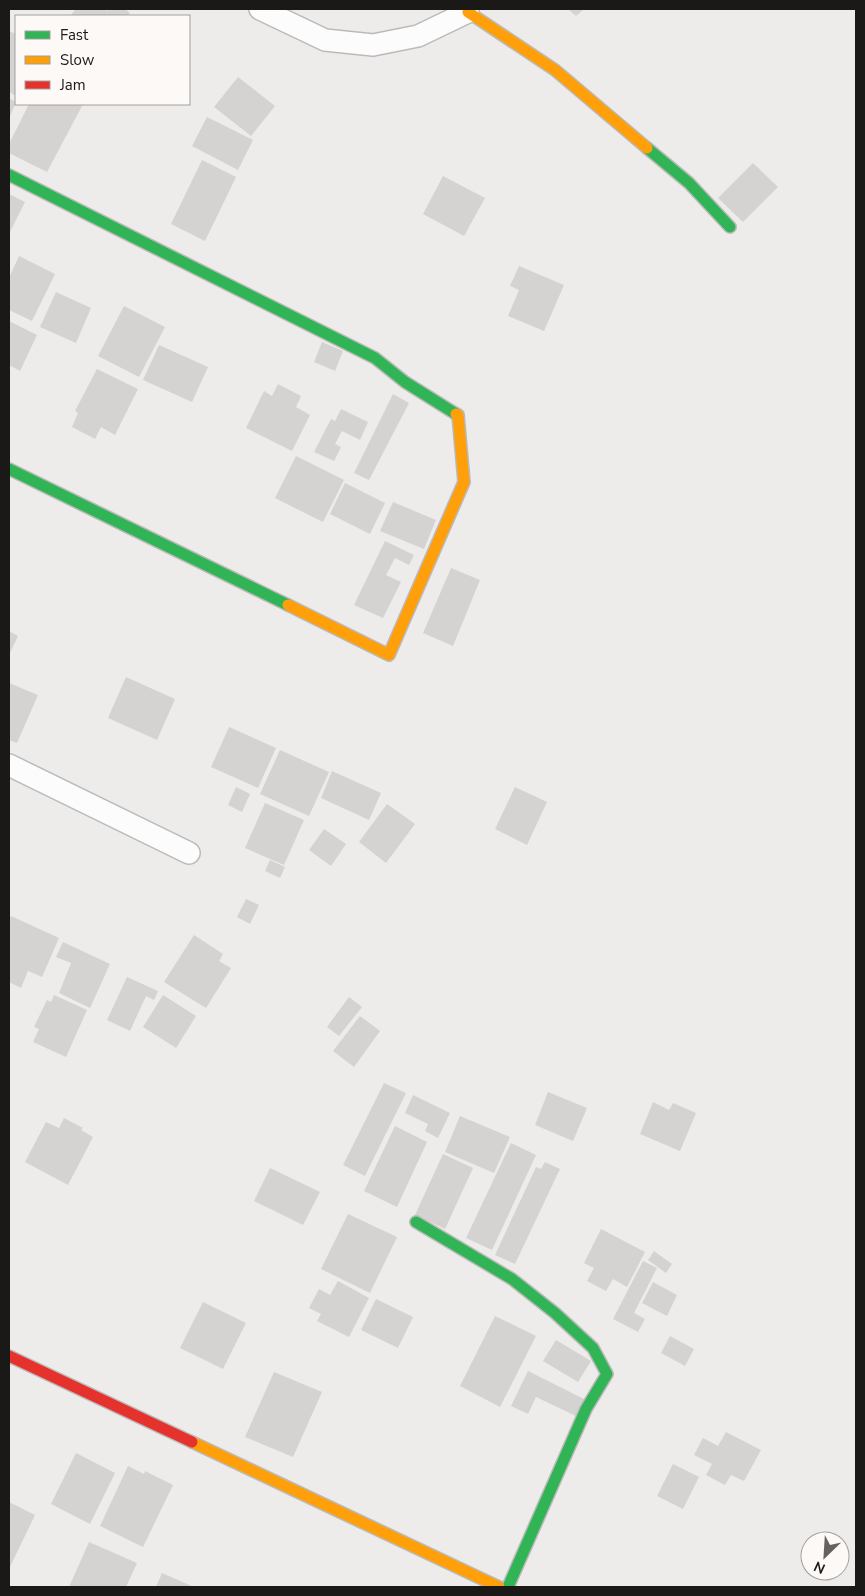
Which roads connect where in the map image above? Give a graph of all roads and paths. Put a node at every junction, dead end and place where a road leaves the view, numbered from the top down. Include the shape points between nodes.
1 (260, 9) edge
2 (469, 10) edge
3 (9, 175) edge
4 (730, 227) dead end
5 (9, 469) edge
6 (9, 765) edge
7 (189, 853) dead end
8 (416, 1222) dead end
9 (9, 1356) edge
10 (498, 1587) edge
11 (508, 1587) edge

1 - 2 street via 325,40 373,45 418,36
2 - 4 street via 555,70 689,183
3 - 5 street via 375,358 405,382 458,415 464,482 389,655
6 - 7 street
8 - 11 street via 512,1279 555,1313 592,1348 607,1374 586,1408
9 - 10 street

